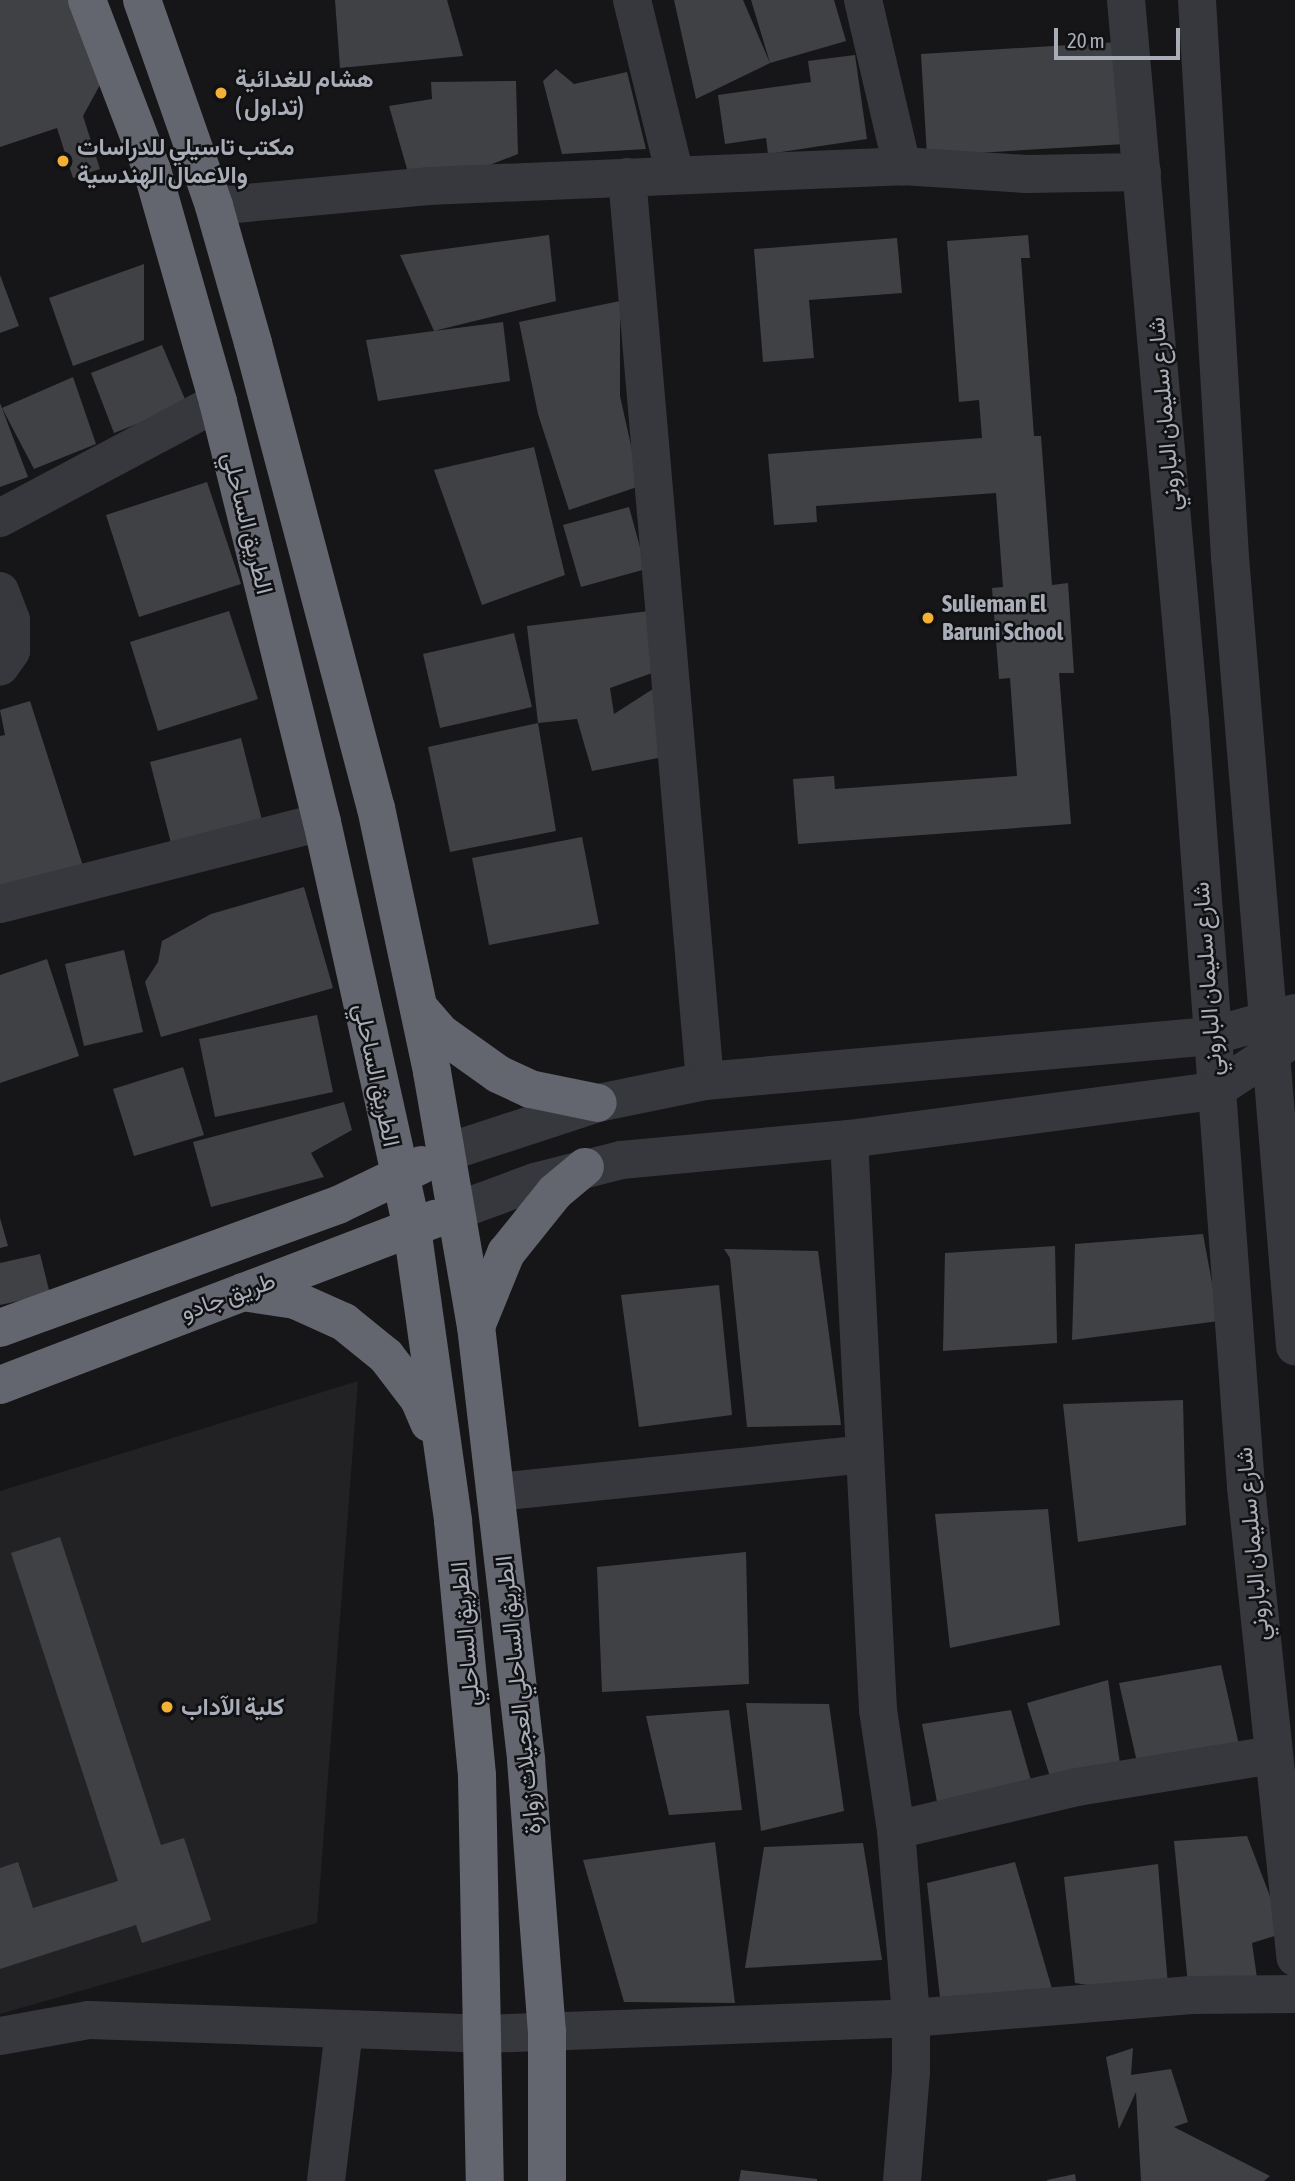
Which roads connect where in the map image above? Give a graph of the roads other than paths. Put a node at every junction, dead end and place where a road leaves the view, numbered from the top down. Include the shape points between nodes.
1 (87, 0) edge
2 (142, 0) edge
3 (632, 0) edge
4 (863, 0) edge
5 (1126, 0) edge
6 (1196, 0) edge
7 (902, 166) junction
8 (1142, 172) junction
9 (675, 176) junction
10 (627, 177) junction
11 (214, 206) junction
12 (218, 402) junction
13 (0, 518) edge
14 (0, 591) edge
15 (0, 667) edge
16 (322, 822) junction
17 (0, 904) edge
18 (419, 1008) junction
19 (1282, 1031) edge
20 (1211, 1036) junction
21 (705, 1081) junction
22 (1214, 1091) junction
23 (598, 1103) junction
24 (849, 1139) junction
25 (444, 1153) junction
26 (585, 1167) junction
27 (399, 1177) junction
28 (456, 1211) junction
29 (412, 1228) junction
30 (241, 1291) junction
31 (476, 1326) junction
32 (0, 1328) edge
33 (1295, 1346) edge
34 (0, 1385) edge
35 (440, 1449) junction
36 (865, 1454) junction
37 (498, 1492) junction
38 (1273, 1755) junction
39 (896, 1829) junction
40 (1295, 1957) edge
41 (1295, 1994) edge
42 (911, 2018) junction
43 (344, 2029) junction
44 (547, 2031) junction
45 (484, 2034) junction
46 (0, 2036) edge
47 (326, 2181) edge
48 (485, 2181) edge
49 (547, 2181) edge
50 (902, 2181) edge

1 - 12 highway, الطريق الساحلي via 152,170
2 - 11 highway, الطريق الساحلي
3 - 9 street
4 - 7 street
5 - 8 street, شارع سليمان الباروني
6 - 19 street via 1229,543
7 - 8 street via 1027,174
7 - 9 street
8 - 20 street, شارع سليمان الباروني via 1188,695
9 - 10 street
10 - 11 street via 428,186
10 - 21 street
11 - 18 highway, الطريق الساحلي via 376,808
12 - 13 street
12 - 16 highway, الطريق الساحلي
14 - 15 street via 11,640 11,651
16 - 17 street
16 - 27 highway, الطريق الساحلي
18 - 23 highway via 451,1041 498,1074 552,1095
18 - 25 highway, الطريق الساحلي
19 - 20 street
19 - 22 street
19 - 33 street
20 - 21 street
20 - 22 street, شارع سليمان الباروني
21 - 23 street
22 - 24 street
22 - 38 street, شارع سليمان الباروني
23 - 25 street
24 - 26 street
24 - 36 street
25 - 27 highway, طريق جادو
25 - 28 highway, الطريق الساحلي
26 - 28 street
26 - 31 highway via 555,1192 506,1253
27 - 29 highway, الطريق الساحلي
27 - 32 highway, طريق جادو via 327,1209
28 - 29 highway, طريق جادو
28 - 31 highway, الطريق الساحلي العجيلات زوارة
29 - 30 highway, طريق جادو
29 - 35 highway, الطريق الساحلي
30 - 34 highway, طريق جادو
30 - 35 highway via 295,1300 344,1322 387,1356 419,1399
31 - 37 highway, الطريق الساحلي العجيلات زوارة
35 - 45 highway, الطريق الساحلي via 461,1587 477,1776
36 - 37 street
36 - 39 street via 878,1710
37 - 44 highway, الطريق الساحلي العجيلات زوارة via 526,1760
38 - 39 street via 1077,1787
38 - 40 street, شارع سليمان الباروني
39 - 42 street
41 - 42 street via 1191,1996
42 - 44 street
42 - 50 street
43 - 45 street
43 - 46 street via 89,2020
43 - 47 street
44 - 45 street
44 - 49 highway, الطريق الساحلي العجيلات زوارة
45 - 48 highway, الطريق الساحلي

